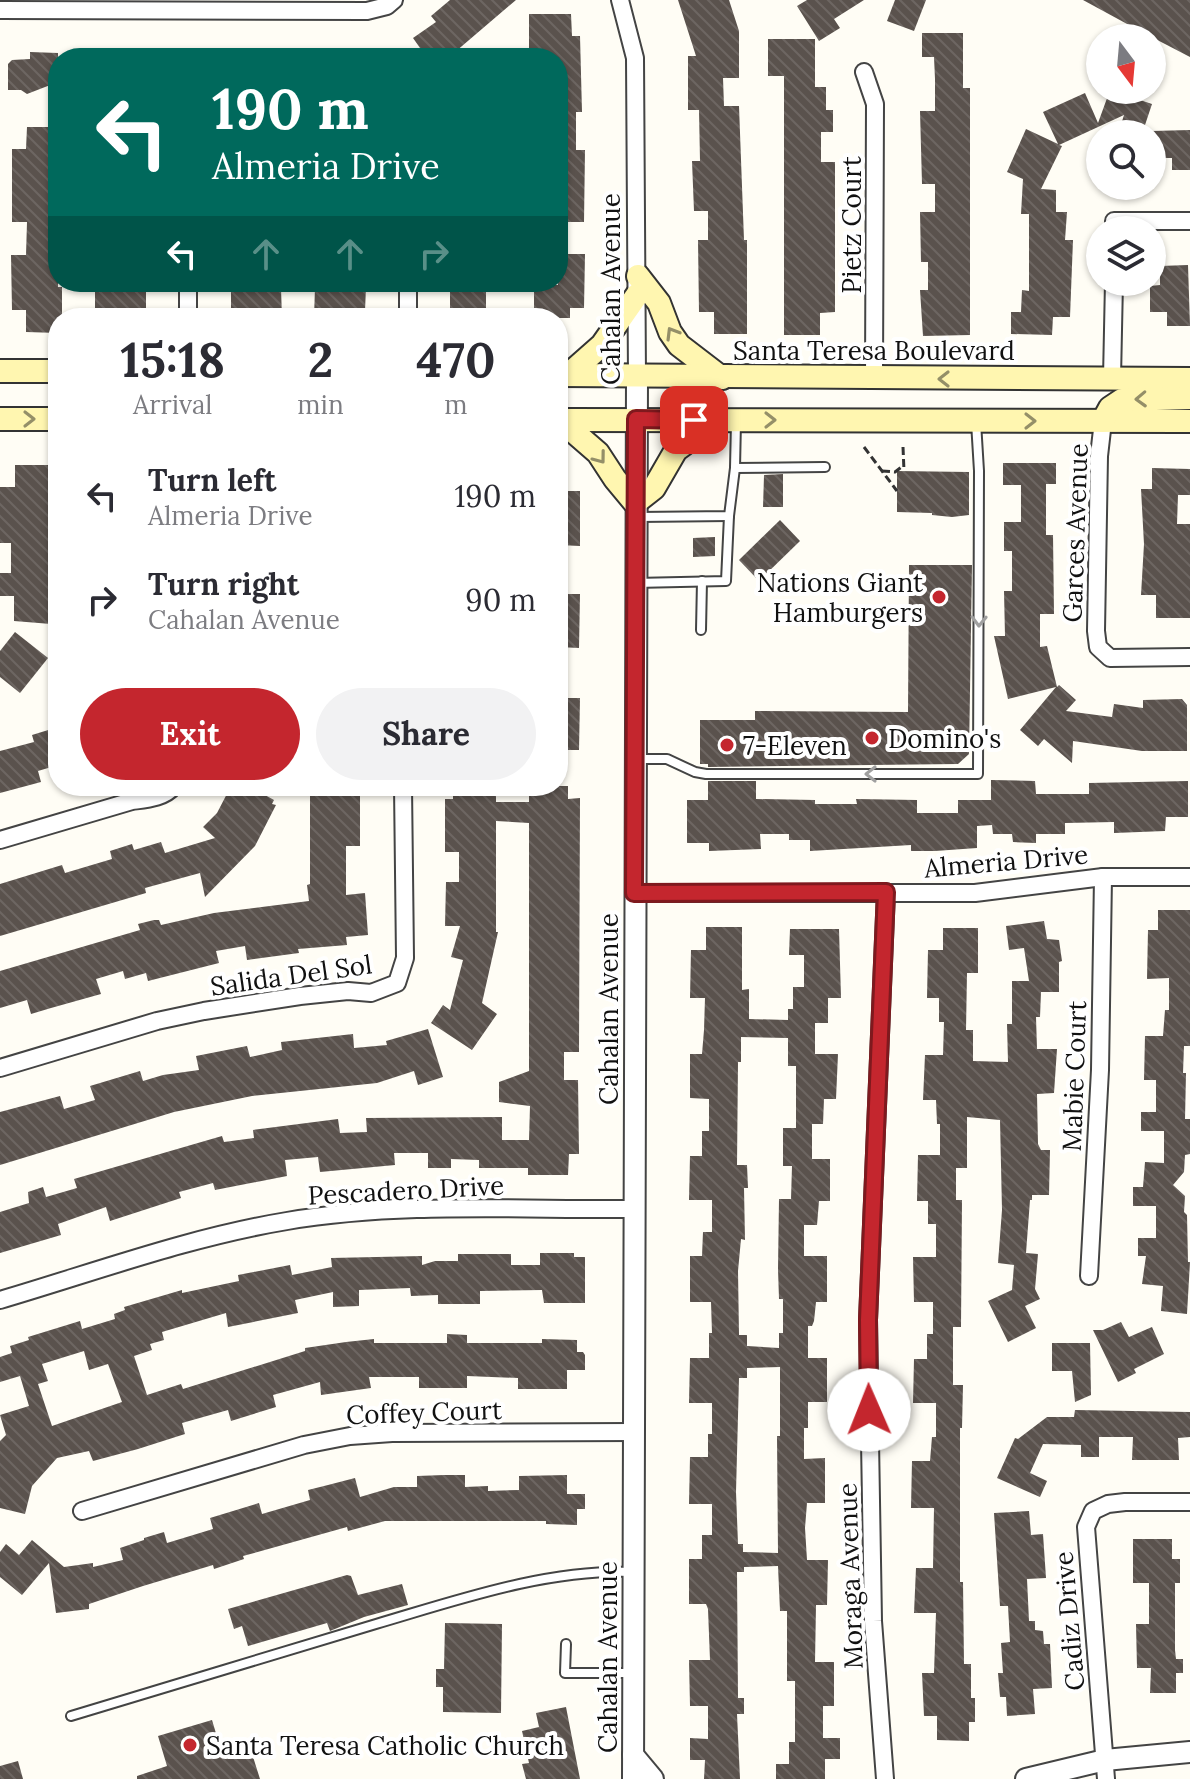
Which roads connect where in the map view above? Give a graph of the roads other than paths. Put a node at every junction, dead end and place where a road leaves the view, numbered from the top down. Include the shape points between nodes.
1 (394, 0) edge
2 (620, 0) edge
3 (0, 10) edge
4 (864, 72) dead end
5 (1166, 221) edge
6 (1190, 221) edge
7 (637, 285) junction
8 (1114, 296) edge
9 (0, 371) edge
10 (48, 371) edge
11 (568, 371) edge
12 (568, 375) edge
13 (637, 377) junction
14 (722, 378) junction
15 (1112, 378) junction
16 (874, 379) junction
17 (1190, 379) edge
18 (1190, 398) edge
19 (0, 419) edge
20 (48, 419) edge
21 (636, 419) junction
22 (568, 420) edge
23 (726, 420) junction
24 (976, 421) junction
25 (1103, 421) junction
26 (1190, 421) edge
27 (568, 428) edge
28 (825, 467) dead end
29 (735, 468) junction
30 (635, 510) junction
31 (729, 516) junction
32 (702, 581) junction
33 (635, 583) junction
34 (701, 630) dead end
35 (1190, 657) edge
36 (634, 759) junction
37 (157, 796) edge
38 (403, 796) edge
39 (0, 840) edge
40 (1103, 877) junction
41 (1190, 877) edge
42 (886, 892) junction
43 (634, 893) junction
44 (0, 1068) edge
45 (634, 1209) junction
46 (1089, 1276) dead end
47 (0, 1300) edge
48 (634, 1432) junction
49 (1190, 1502) edge
50 (82, 1511) dead end
51 (633, 1572) junction
52 (566, 1644) dead end
53 (634, 1673) junction
54 (71, 1716) dead end
55 (1190, 1752) edge
56 (633, 1755) junction
57 (1105, 1769) edge
58 (618, 1779) edge
59 (633, 1779) edge
60 (653, 1779) edge
61 (885, 1779) edge
62 (1026, 1779) edge

1 - 3 street via 367,11
2 - 7 street, Cahalan Avenue via 635,58
4 - 16 street, Pietz Court via 875,104
5 - 6 street
7 - 11 main road via 602,345
7 - 13 street, Cahalan Avenue
14 -> 7 main road via 679,345 659,303
8 - 15 street
9 - 10 main road
12 - 13 main road, Santa Teresa Boulevard
13 - 14 main road, Santa Teresa Boulevard
13 - 21 street, Cahalan Avenue
14 - 16 main road, Santa Teresa Boulevard
15 -> 16 main road, Santa Teresa Boulevard
15 - 17 main road, Santa Teresa Boulevard
18 -> 25 main road via 1122,400
19 -> 20 main road
21 - 22 main road
21 - 23 main road
21 - 30 street, Cahalan Avenue
23 -> 24 main road
23 - 29 lane
23 - 30 main road via 676,450
24 -> 25 main road
24 -> 36 lane via 978,774 706,774 667,759
25 - 26 main road
25 - 35 street, Garces Avenue via 1098,647 1110,658
27 -> 30 main road via 598,453
28 - 29 lane
29 - 31 lane
30 - 31 lane
30 - 33 street, Cahalan Avenue
31 - 32 lane via 726,581
32 - 33 lane
32 - 34 lane
33 - 36 street, Cahalan Avenue
36 - 43 street, Cahalan Avenue
37 - 39 street
38 - 44 street, Salida Del Sol via 405,958 397,983 371,993 300,996 157,1021
40 - 41 street, Almeria Drive
40 - 42 street, Almeria Drive via 975,893
40 - 46 street, Mabie Court
42 - 43 street, Almeria Drive
42 - 61 street, Moraga Avenue via 868,1320 873,1621
43 - 45 street, Cahalan Avenue
45 - 47 street, Pescadero Drive via 382,1210 288,1220
45 - 48 street, Cahalan Avenue
48 - 50 street, Coffey Court via 350,1436
48 - 51 street, Cahalan Avenue
49 - 57 street, Cadiz Drive via 1108,1504 1093,1511 1086,1527
51 - 53 street, Cahalan Avenue
51 - 54 lane via 602,1571 517,1585
52 - 53 lane via 565,1673
53 - 56 street, Cahalan Avenue
55 - 57 street
56 - 58 street
56 - 59 street, Cahalan Avenue
56 - 60 street
57 - 62 street

